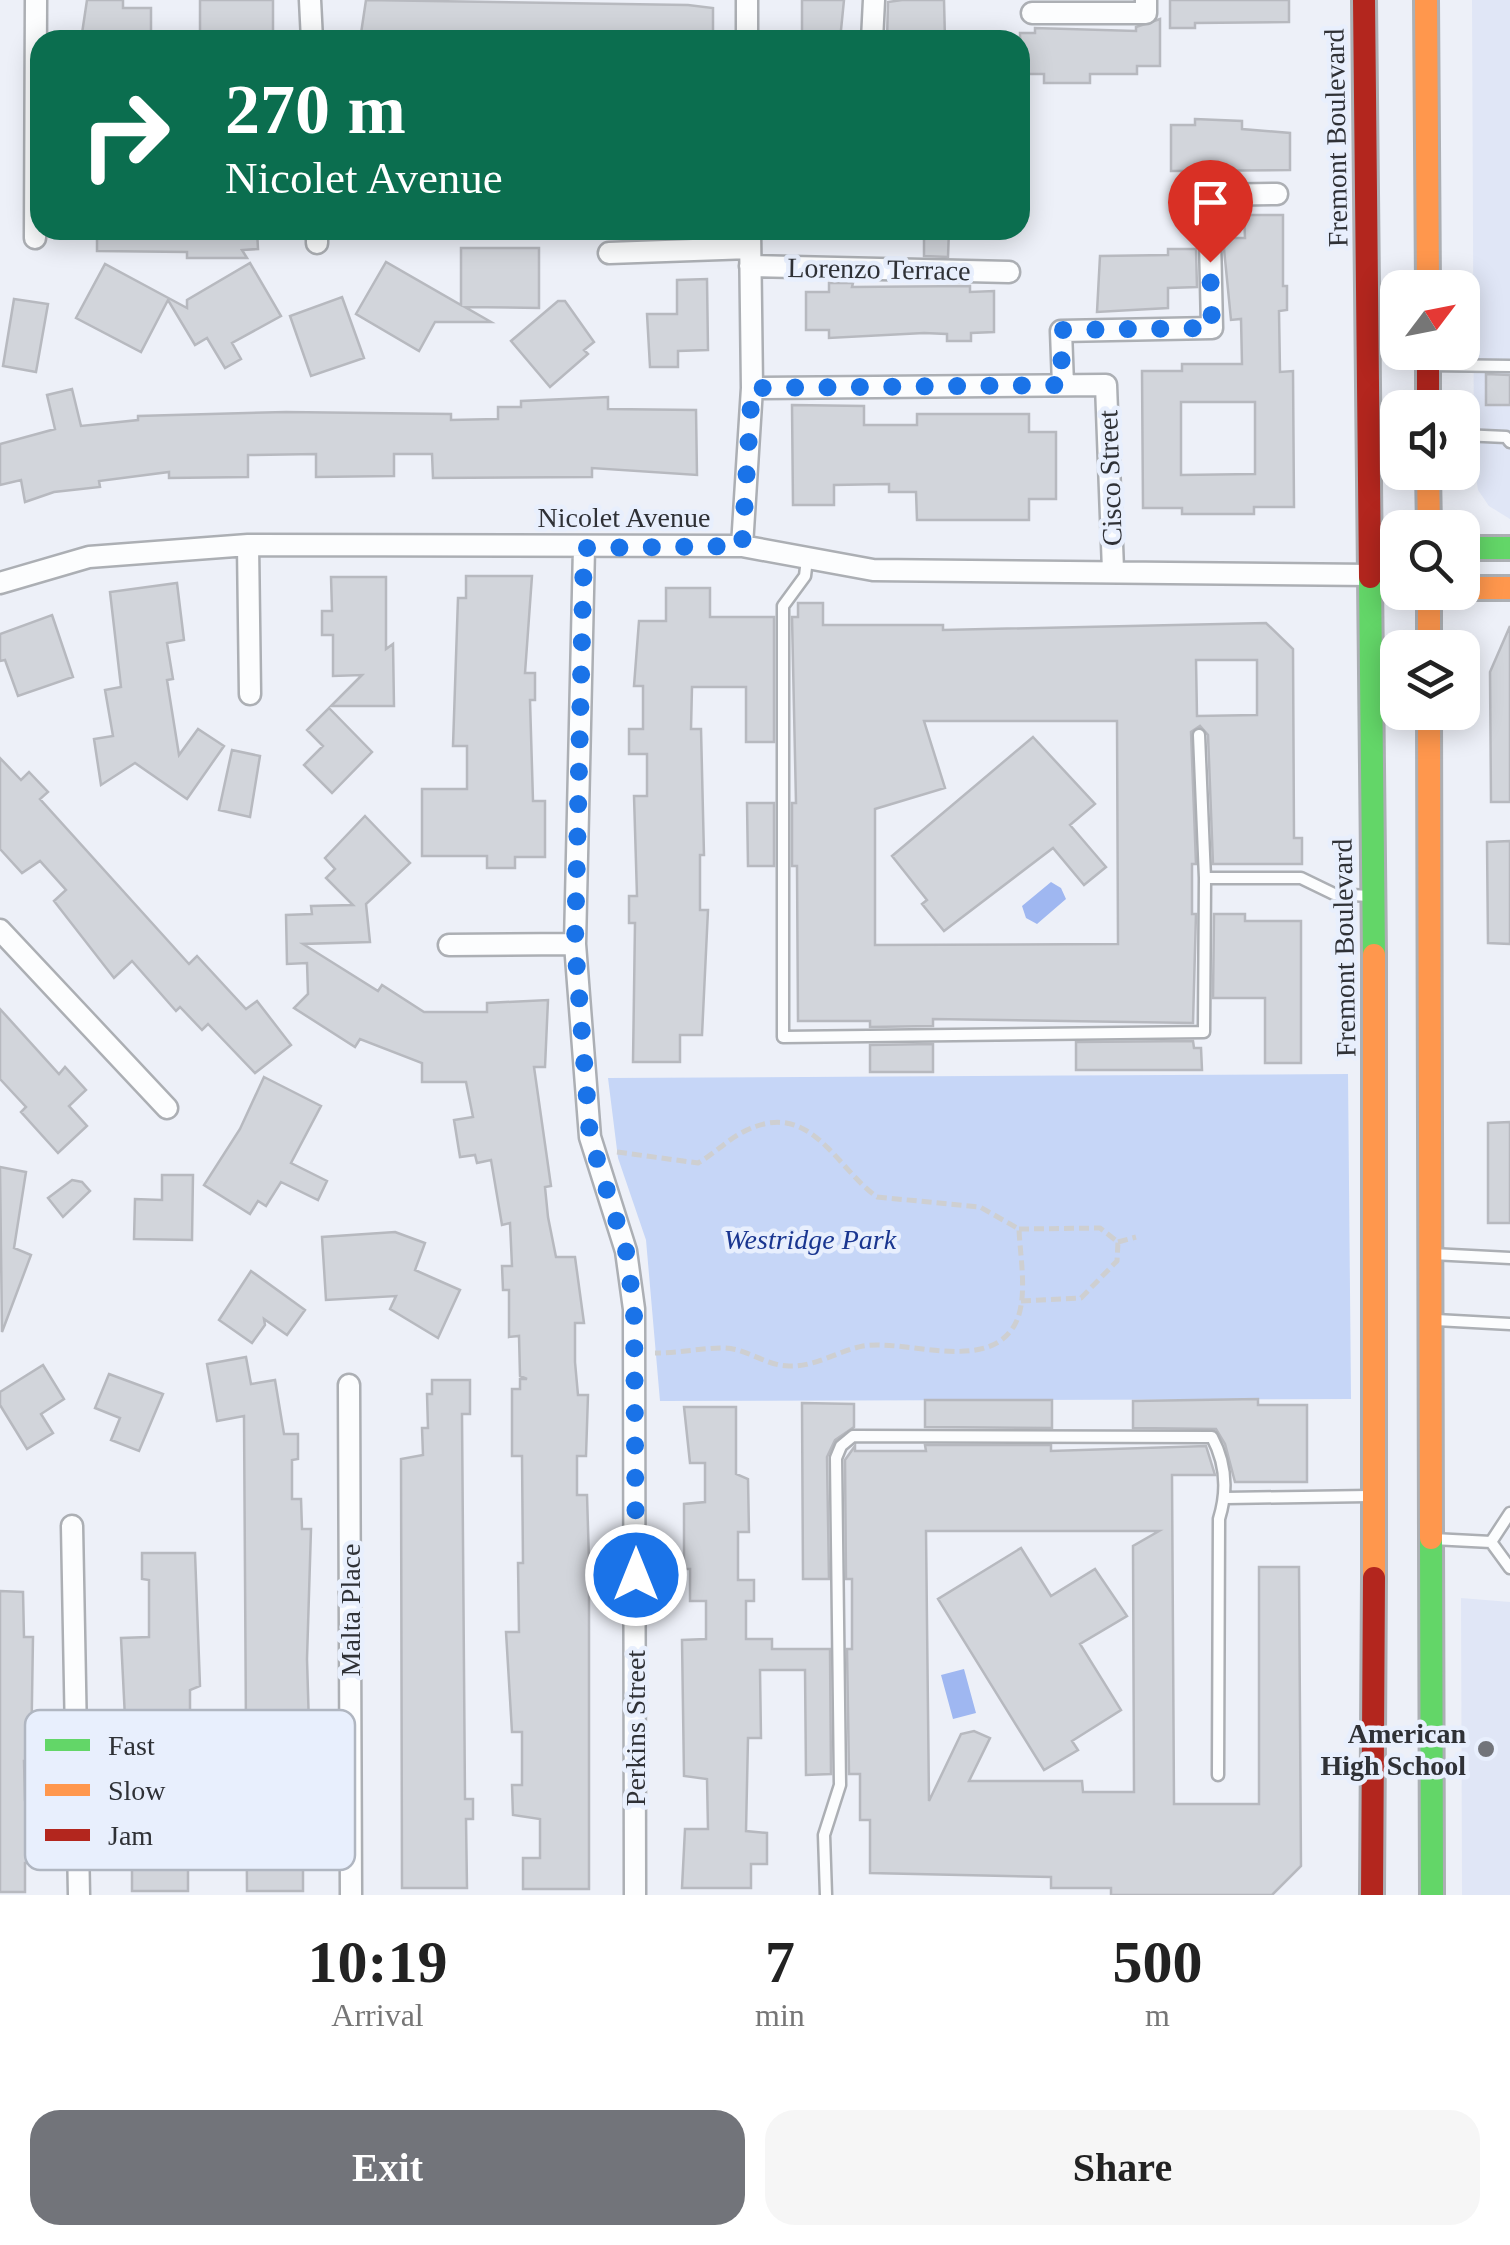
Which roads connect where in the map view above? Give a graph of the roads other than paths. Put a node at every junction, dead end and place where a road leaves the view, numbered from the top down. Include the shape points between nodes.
1 (36, 0) edge
2 (310, 0) edge
3 (746, 0) edge
4 (874, 0) edge
5 (1146, 0) edge
6 (1364, 0) edge
7 (1426, 0) edge
8 (1032, 13) dead end
9 (36, 30) edge
10 (312, 30) edge
11 (747, 30) edge
12 (872, 30) edge
13 (1277, 194) dead end
14 (750, 248) edge
15 (608, 253) dead end
16 (1428, 270) edge
17 (1009, 272) dead end
18 (1480, 363) edge
19 (1510, 366) edge
20 (1062, 385) junction
21 (752, 388) junction
22 (1480, 436) edge
23 (1510, 442) edge
24 (248, 545) junction
25 (742, 546) junction
26 (584, 548) junction
27 (1480, 548) edge
28 (1510, 548) edge
29 (807, 558) junction
30 (1114, 570) junction
31 (1380, 571) edge
32 (1371, 575) junction
33 (1380, 577) edge
34 (0, 583) edge
35 (1480, 588) edge
36 (1510, 588) edge
37 (250, 694) dead end
38 (1429, 730) edge
39 (1200, 735) dead end
40 (1205, 878) junction
41 (1374, 896) junction
42 (0, 930) edge
43 (449, 944) dead end
44 (575, 944) junction
45 (167, 1108) dead end
46 (1431, 1254) junction
47 (1510, 1258) edge
48 (1431, 1320) junction
49 (1510, 1324) edge
50 (348, 1385) dead end
51 (1375, 1496) junction
52 (1226, 1498) junction
53 (1510, 1513) edge
54 (72, 1526) dead end
55 (1432, 1540) junction
56 (1491, 1542) junction
57 (1510, 1568) edge
58 (75, 1710) edge
59 (350, 1710) edge
60 (1218, 1775) dead end
61 (79, 1870) edge
62 (351, 1870) edge
63 (79, 1895) edge
64 (351, 1895) edge
65 (634, 1895) edge
66 (826, 1895) edge
67 (1372, 1895) edge
68 (1432, 1895) edge

1 - 9 street
2 - 10 street
3 - 11 street
4 - 12 street
5 - 8 street via 1146,13
6 - 32 main road, Fremont Boulevard
7 - 16 main road
13 - 20 street via 1209,195 1212,328 1061,330
14 - 15 street, Lorenzo Terrace
14 - 17 street, Lorenzo Terrace
14 - 21 street
18 - 19 lane
20 - 21 street
20 - 30 street, Cisco Street via 1106,385
21 - 25 street
22 - 23 lane
24 - 26 street, Nicolet Avenue
24 - 34 street, Nicolet Avenue via 89,557
24 - 37 street
25 - 26 street, Nicolet Avenue
25 - 29 street, Nicolet Avenue
26 - 44 street, Perkins Street
27 - 28 main road
29 - 30 street, Nicolet Avenue via 872,570
29 - 40 lane via 805,576 783,606 783,1036 1204,1032
30 - 32 street, Nicolet Avenue
31 - 32 main road, Nicolet Avenue
32 - 33 main road, Nicolet Avenue
32 - 41 main road, Fremont Boulevard
35 - 36 main road
38 - 46 main road
39 - 40 lane
40 - 41 lane via 1301,878 1334,894
41 - 51 main road, Fremont Boulevard
42 - 45 street
43 - 44 street
44 - 65 street, Perkins Street via 594,1150 626,1251 635,1353
46 - 47 lane
46 - 48 main road
48 - 49 lane
48 - 55 main road
50 - 59 street, Malta Place
51 - 52 lane
51 - 67 main road, Fremont Boulevard
52 - 60 lane via 1220,1519
52 - 66 lane via 1222,1455 1203,1434 853,1436 841,1446 840,1785 824,1835
53 - 56 lane
54 - 58 street
55 - 56 lane
55 - 68 main road
56 - 57 lane
61 - 63 street
62 - 64 street, Malta Place

